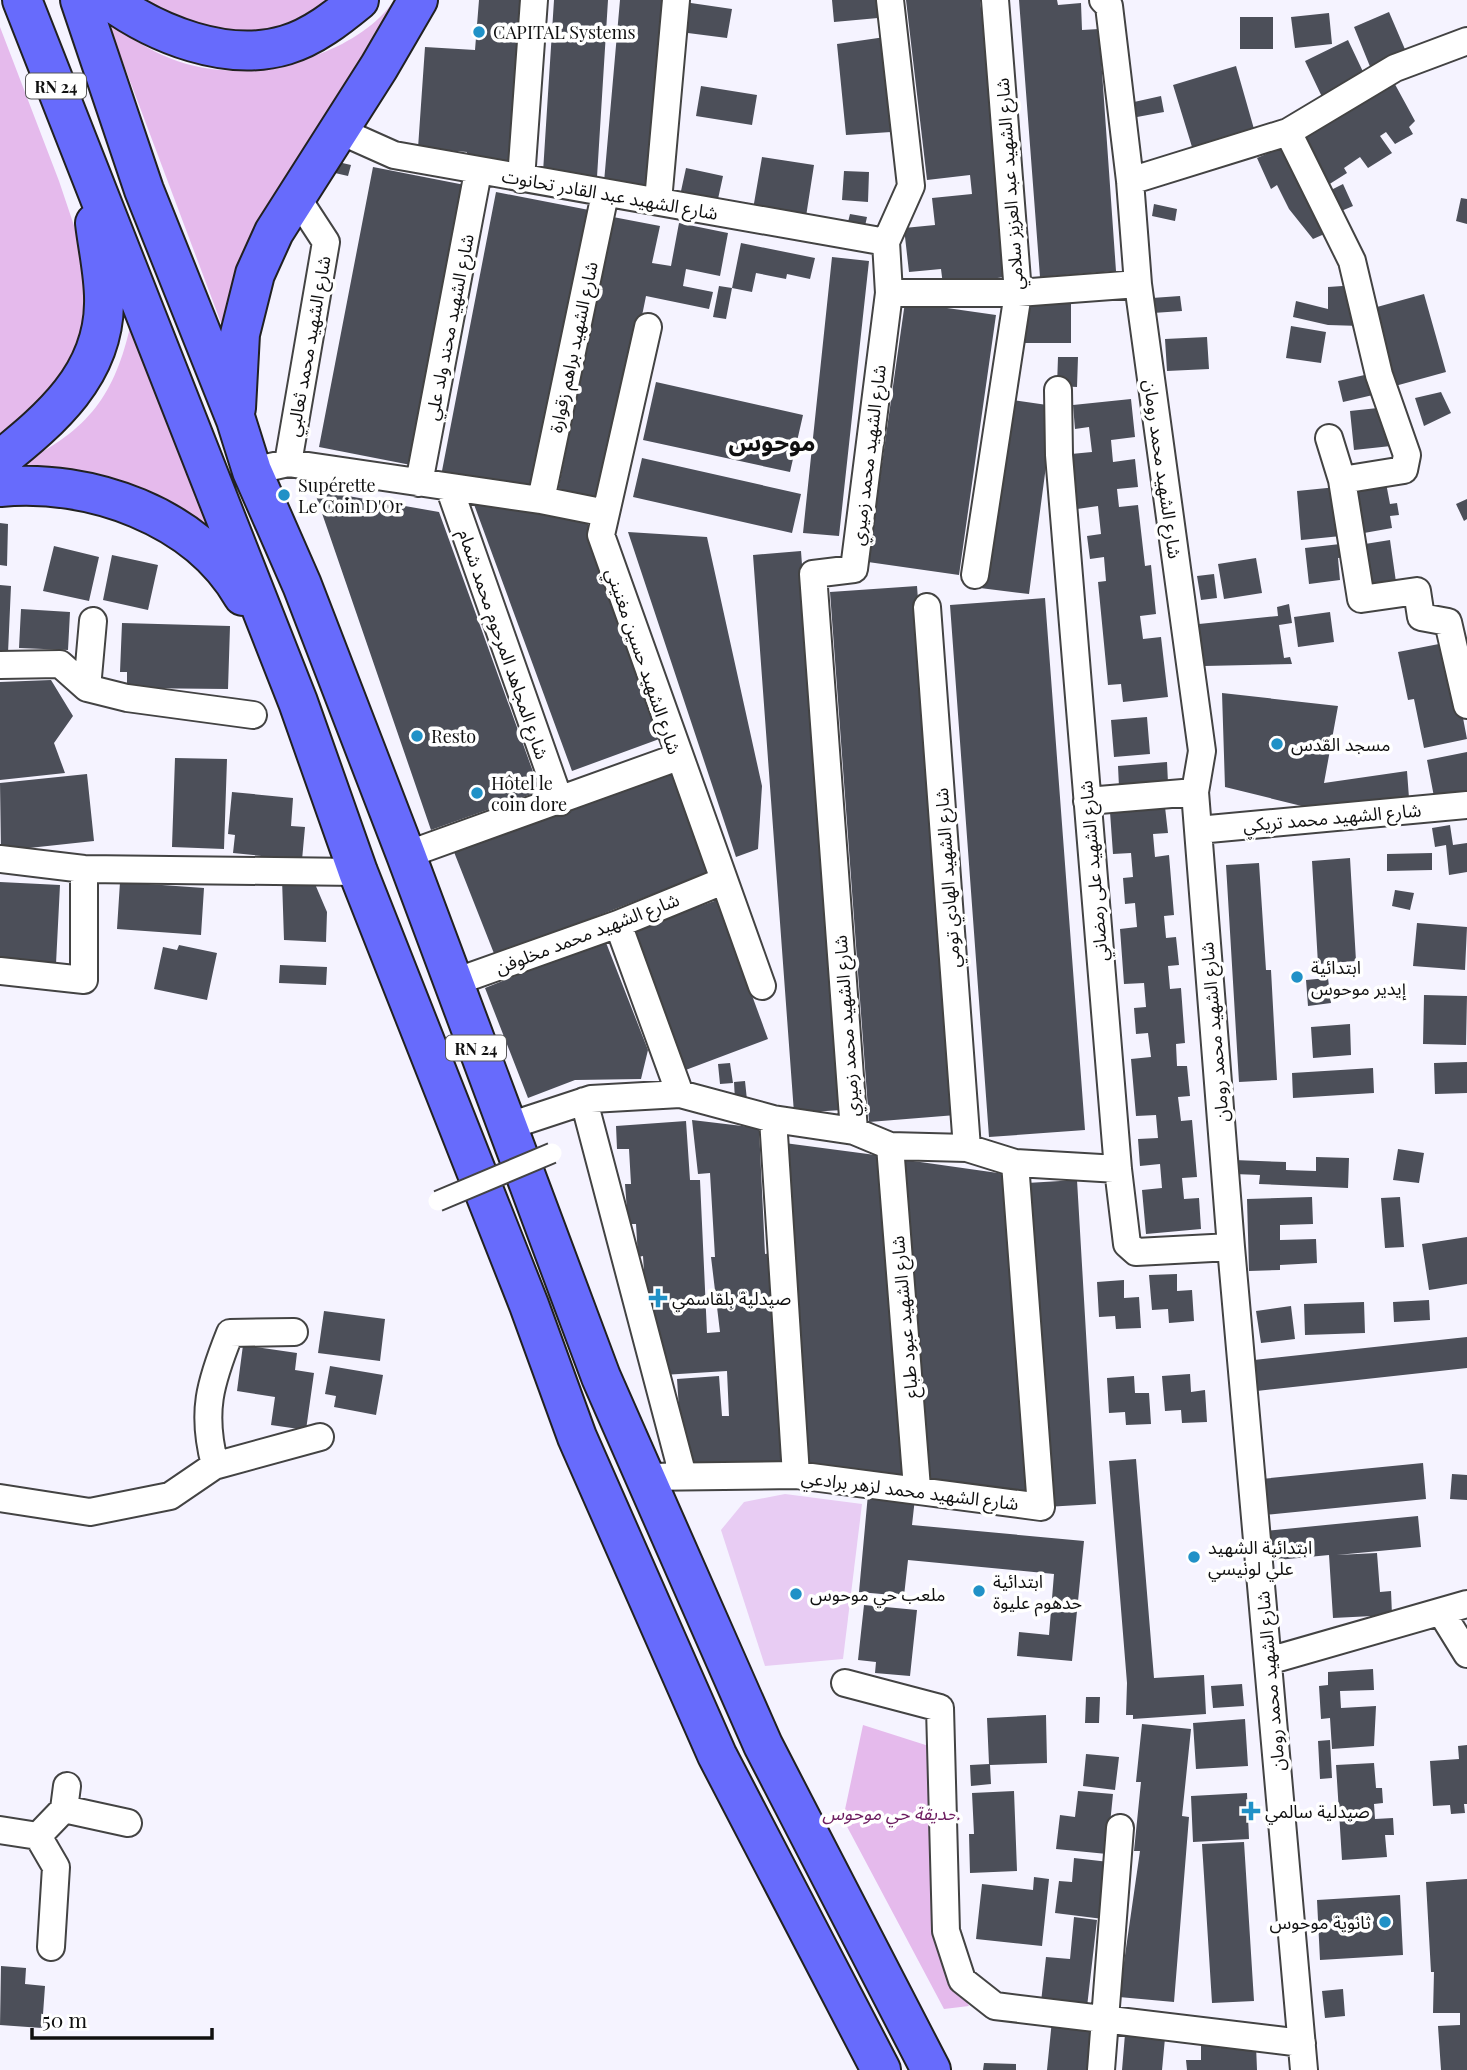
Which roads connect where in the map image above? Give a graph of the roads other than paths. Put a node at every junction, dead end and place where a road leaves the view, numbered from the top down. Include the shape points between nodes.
1 (22, 0) edge
2 (80, 0) edge
3 (109, 0) edge
4 (359, 0) edge
5 (418, 0) edge
6 (534, 0) edge
7 (676, 0) edge
8 (890, 0) edge
9 (995, 0) edge
10 (1103, 0) edge
11 (1467, 41) edge
12 (338, 131) junction
13 (1288, 132) junction
14 (478, 172) junction
15 (90, 173) junction
16 (521, 179) junction
17 (1129, 181) junction
18 (605, 194) junction
19 (296, 196) junction
20 (658, 201) junction
21 (886, 242) junction
22 (1138, 284) junction
23 (889, 293) junction
24 (1018, 293) junction
25 (648, 327) dead end
26 (1058, 390) dead end
27 (236, 420) junction
28 (1329, 438) dead end
29 (0, 460) edge
30 (288, 463) junction
31 (252, 471) junction
32 (1342, 480) junction
33 (419, 483) junction
34 (0, 487) edge
35 (449, 487) junction
36 (541, 500) junction
37 (606, 513) junction
38 (975, 575) dead end
39 (927, 607) dead end
40 (93, 621) dead end
41 (0, 665) edge
42 (87, 688) junction
43 (298, 702) junction
44 (1467, 705) edge
45 (253, 715) dead end
46 (678, 757) junction
47 (1195, 792) junction
48 (1087, 801) junction
49 (559, 802) junction
50 (1467, 805) edge
51 (1198, 830) junction
52 (406, 855) junction
53 (0, 859) edge
54 (83, 869) junction
55 (358, 872) junction
56 (723, 881) junction
57 (618, 923) junction
58 (0, 971) edge
59 (452, 983) junction
60 (762, 986) dead end
61 (680, 1094) junction
62 (584, 1101) junction
63 (773, 1119) junction
64 (506, 1127) junction
65 (854, 1131) junction
66 (890, 1146) junction
67 (967, 1148) junction
68 (552, 1153) dead end
69 (1016, 1163) junction
70 (1118, 1169) junction
71 (438, 1201) dead end
72 (1231, 1247) junction
73 (294, 1332) dead end
74 (320, 1437) dead end
75 (215, 1465) junction
76 (796, 1475) junction
77 (683, 1476) junction
78 (643, 1477) junction
79 (917, 1488) junction
80 (0, 1498) edge
81 (1467, 1604) edge
82 (1441, 1612) junction
83 (1467, 1654) edge
84 (1268, 1661) junction
85 (845, 1683) dead end
86 (128, 1822) dead end
87 (1120, 1828) dead end
88 (0, 1830) edge
89 (38, 1836) junction
90 (51, 1947) dead end
91 (1105, 2018) junction
92 (1302, 2043) junction
93 (881, 2070) edge
94 (931, 2070) edge
95 (1101, 2070) edge
96 (1304, 2070) edge

1 - 15 highway, RN 24
2 - 27 highway, RN 24 via 144,190
3 - 4 highway via 137,20 185,40 243,51 286,45 332,22
5 - 12 highway
6 - 16 street
7 - 20 street
8 - 21 street, شارع الشهيد محمد زميري via 911,186
9 - 24 street, شارع الشهيد عبد العزيز سلامي
10 - 17 street, شارع الشهيد محمد رومان via 1109,6
11 - 13 street via 1395,68
12 - 14 street, شارع الشهيد عبد القادر تحانوت via 394,155
12 - 19 highway
13 - 17 street
13 - 32 street via 1352,261 1379,375 1407,455 1404,470
14 - 16 street, شارع الشهيد عبد القادر تحانوت
14 - 33 street, شارع الشهيد محند ولد علي
15 - 29 highway via 104,304 97,353 69,399
15 - 43 highway, RN 24
16 - 18 street, شارع الشهيد عبد القادر تحانوت
17 - 22 street, شارع الشهيد محمد رومان
18 - 20 street, شارع الشهيد عبد القادر تحانوت
18 - 36 street, شارع الشهيد براهم زقوارة
19 - 27 highway via 255,274 240,334
19 - 30 street, شارع الشهيد محمد ثعالبي via 326,242
20 - 21 street, شارع الشهيد عبد القادر تحانوت
21 - 23 street, شارع الشهيد محمد زميري
22 - 24 street
22 - 47 street, شارع الشهيد محمد رومان via 1202,751
23 - 24 street
23 - 65 street, شارع الشهيد محمد زميري via 854,569 813,574
24 - 38 street, شارع الشهيد عبد العزيز سلامي
25 - 37 street, شارع الشهيد حسين مغنيني
26 - 48 street, شارع الشهيد على رمضاني via 1059,456
27 - 31 highway, RN 24
28 - 32 street
30 - 31 street
30 - 33 street
31 - 52 highway, RN 24 via 302,585
32 - 44 street via 1361,599 1417,591 1420,617 1448,622
33 - 35 street
34 - 43 highway via 50,485 84,491 177,527 235,582
35 - 36 street
35 - 49 street, شارع المجاهد المرحوم محمد شمام
36 - 37 street
37 - 46 street, شارع الشهيد حسين مغنيني via 601,535
39 - 67 street, شارع الشهيد الهادي تومي
40 - 42 street
41 - 42 street via 60,664
42 - 45 street
43 - 55 highway, RN 24
46 - 49 street
46 - 56 street, شارع الشهيد حسين مغنيني
47 - 48 street
47 - 51 street, شارع الشهيد محمد رومان
48 - 70 street, شارع الشهيد على رمضاني
49 - 52 street
50 - 51 street, شارع الشهيد محمد تريكي
51 - 72 street, شارع الشهيد محمد رومان
52 - 59 highway, RN 24
53 - 54 street
54 - 55 street
54 - 58 street via 84,980
55 - 93 highway, RN 24 via 582,1450 717,1755
56 - 57 street, شارع الشهيد محمد مخلوفن
56 - 60 street, شارع الشهيد حسين مغنيني
57 - 59 street, شارع الشهيد محمد مخلوفن
57 - 61 street
59 - 64 highway, RN 24
61 - 62 street
61 - 63 street
62 - 64 street
62 - 77 street
63 - 65 street
63 - 76 street
64 - 78 highway, RN 24
65 - 66 street
66 - 67 street
66 - 79 street, شارع الشهيد عبود طباع
67 - 69 street
68 - 71 street, bridge
69 - 70 street
69 - 79 street, شارع الشهيد محمد لزهر برادعي via 1041,1507
70 - 72 street, شارع الشهيد على رمضاني via 1131,1250
72 - 84 street, شارع الشهيد محمد رومان
73 - 75 street via 230,1333 213,1376 206,1432
74 - 75 street
75 - 80 street via 170,1496 90,1512
76 - 77 street, شارع الشهيد محمد لزهر برادعي
76 - 79 street, شارع الشهيد محمد لزهر برادعي
77 - 78 street, شارع الشهيد محمد لزهر برادعي
78 - 94 highway, RN 24 via 763,1745
81 - 82 street
82 - 83 street
82 - 84 street
84 - 92 street, شارع الشهيد محمد رومان
85 - 91 street via 940,1708 946,1931 962,1980 995,2006
86 - 89 street via 65,1798
87 - 91 street
88 - 89 street
89 - 90 street via 56,1867
91 - 92 street
91 - 95 street
92 - 96 street, شارع الشهيد محمد رومان

